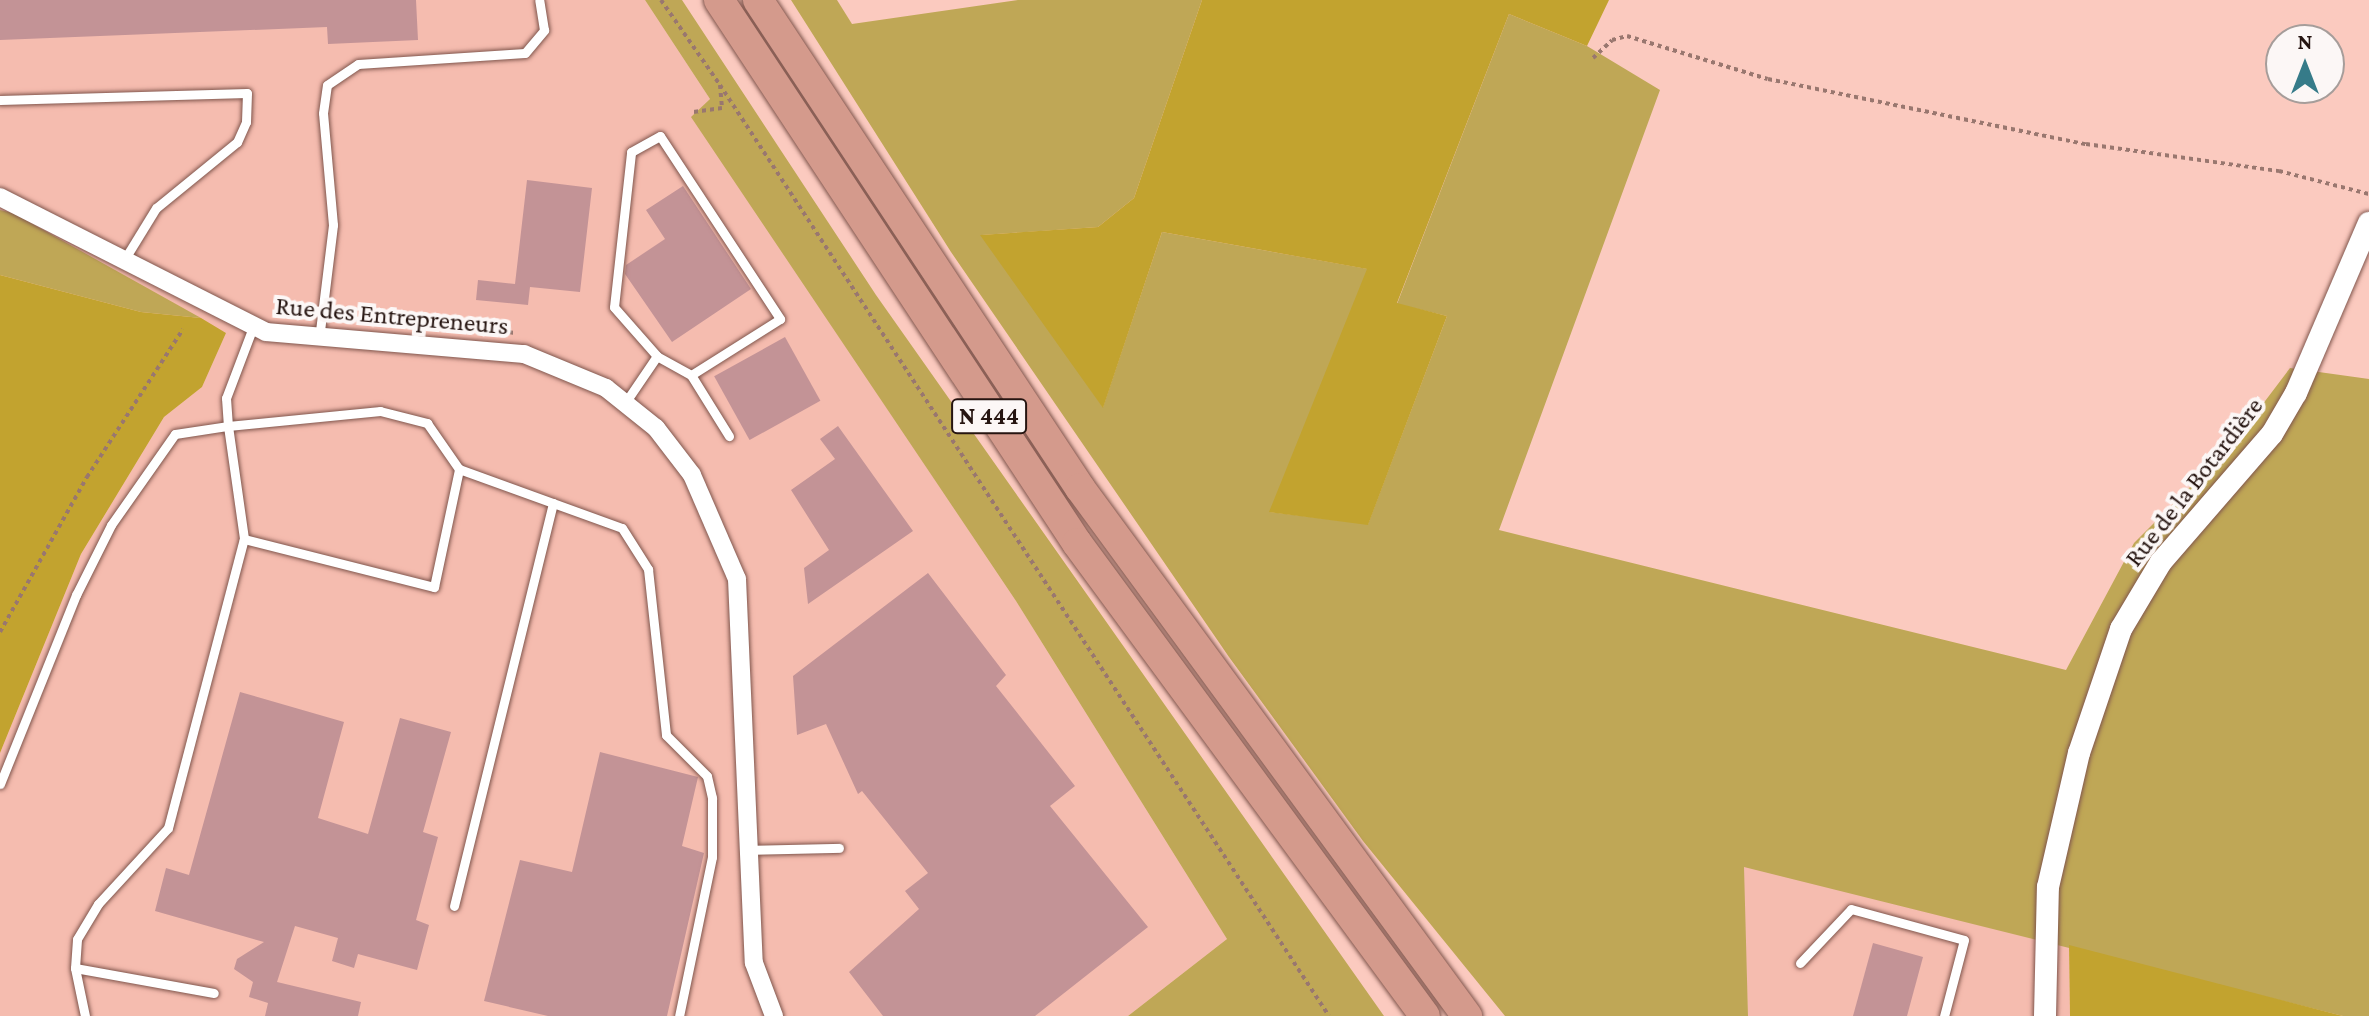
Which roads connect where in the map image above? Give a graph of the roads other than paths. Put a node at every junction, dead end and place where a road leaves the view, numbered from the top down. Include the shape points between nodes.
1 (539, 0) edge
2 (719, 0) edge
3 (758, 0) edge
4 (0, 100) edge
5 (0, 197) edge
6 (2369, 223) edge
7 (124, 260) junction
8 (253, 327) junction
9 (319, 339) junction
10 (657, 356) junction
11 (691, 375) junction
12 (625, 403) junction
13 (228, 426) junction
14 (729, 436) dead end
15 (459, 469) junction
16 (553, 503) junction
17 (244, 539) junction
18 (0, 784) edge
19 (839, 848) dead end
20 (748, 850) junction
21 (454, 906) dead end
22 (1800, 963) dead end
23 (75, 968) junction
24 (214, 993) dead end
25 (85, 1016) edge
26 (679, 1016) edge
27 (774, 1016) edge
28 (1425, 1016) edge
29 (1467, 1016) edge
30 (1944, 1016) edge
31 (2045, 1016) edge

1 - 9 lane via 544,30 525,53 358,64 327,85 323,113 333,225
2 - 28 highway, N 444 via 1068,531
3 - 29 highway, N 444 via 1088,501
4 - 7 lane via 247,93 246,122 237,142 156,208
5 - 7 street, Rue des Entrepreneurs
6 - 31 street, Rue de la Botardière via 2296,393 2272,434 2161,562 2121,629 2079,753 2048,887
7 - 8 street, Rue des Entrepreneurs
8 - 9 street, Rue des Entrepreneurs
8 - 13 lane via 226,398
9 - 12 street, Rue des Entrepreneurs via 524,354 566,368
10 - 11 lane
10 - 11 lane via 614,307 631,152 660,136 780,319
10 - 12 lane
11 - 14 lane
12 - 20 street, Rue des Entrepreneurs via 656,428 692,475 737,579
13 - 15 lane via 380,411 427,423
13 - 17 lane
13 - 18 lane via 175,434 153,458 76,595
15 - 16 lane
15 - 17 lane via 434,587
16 - 21 lane
16 - 26 lane via 622,528 648,569 666,735 707,776 712,857
17 - 23 lane via 168,828 98,904 77,939
19 - 20 lane
20 - 27 street, Rue des Entrepreneurs via 754,963
22 - 30 lane via 1851,909 1964,940
23 - 24 lane
23 - 25 lane

